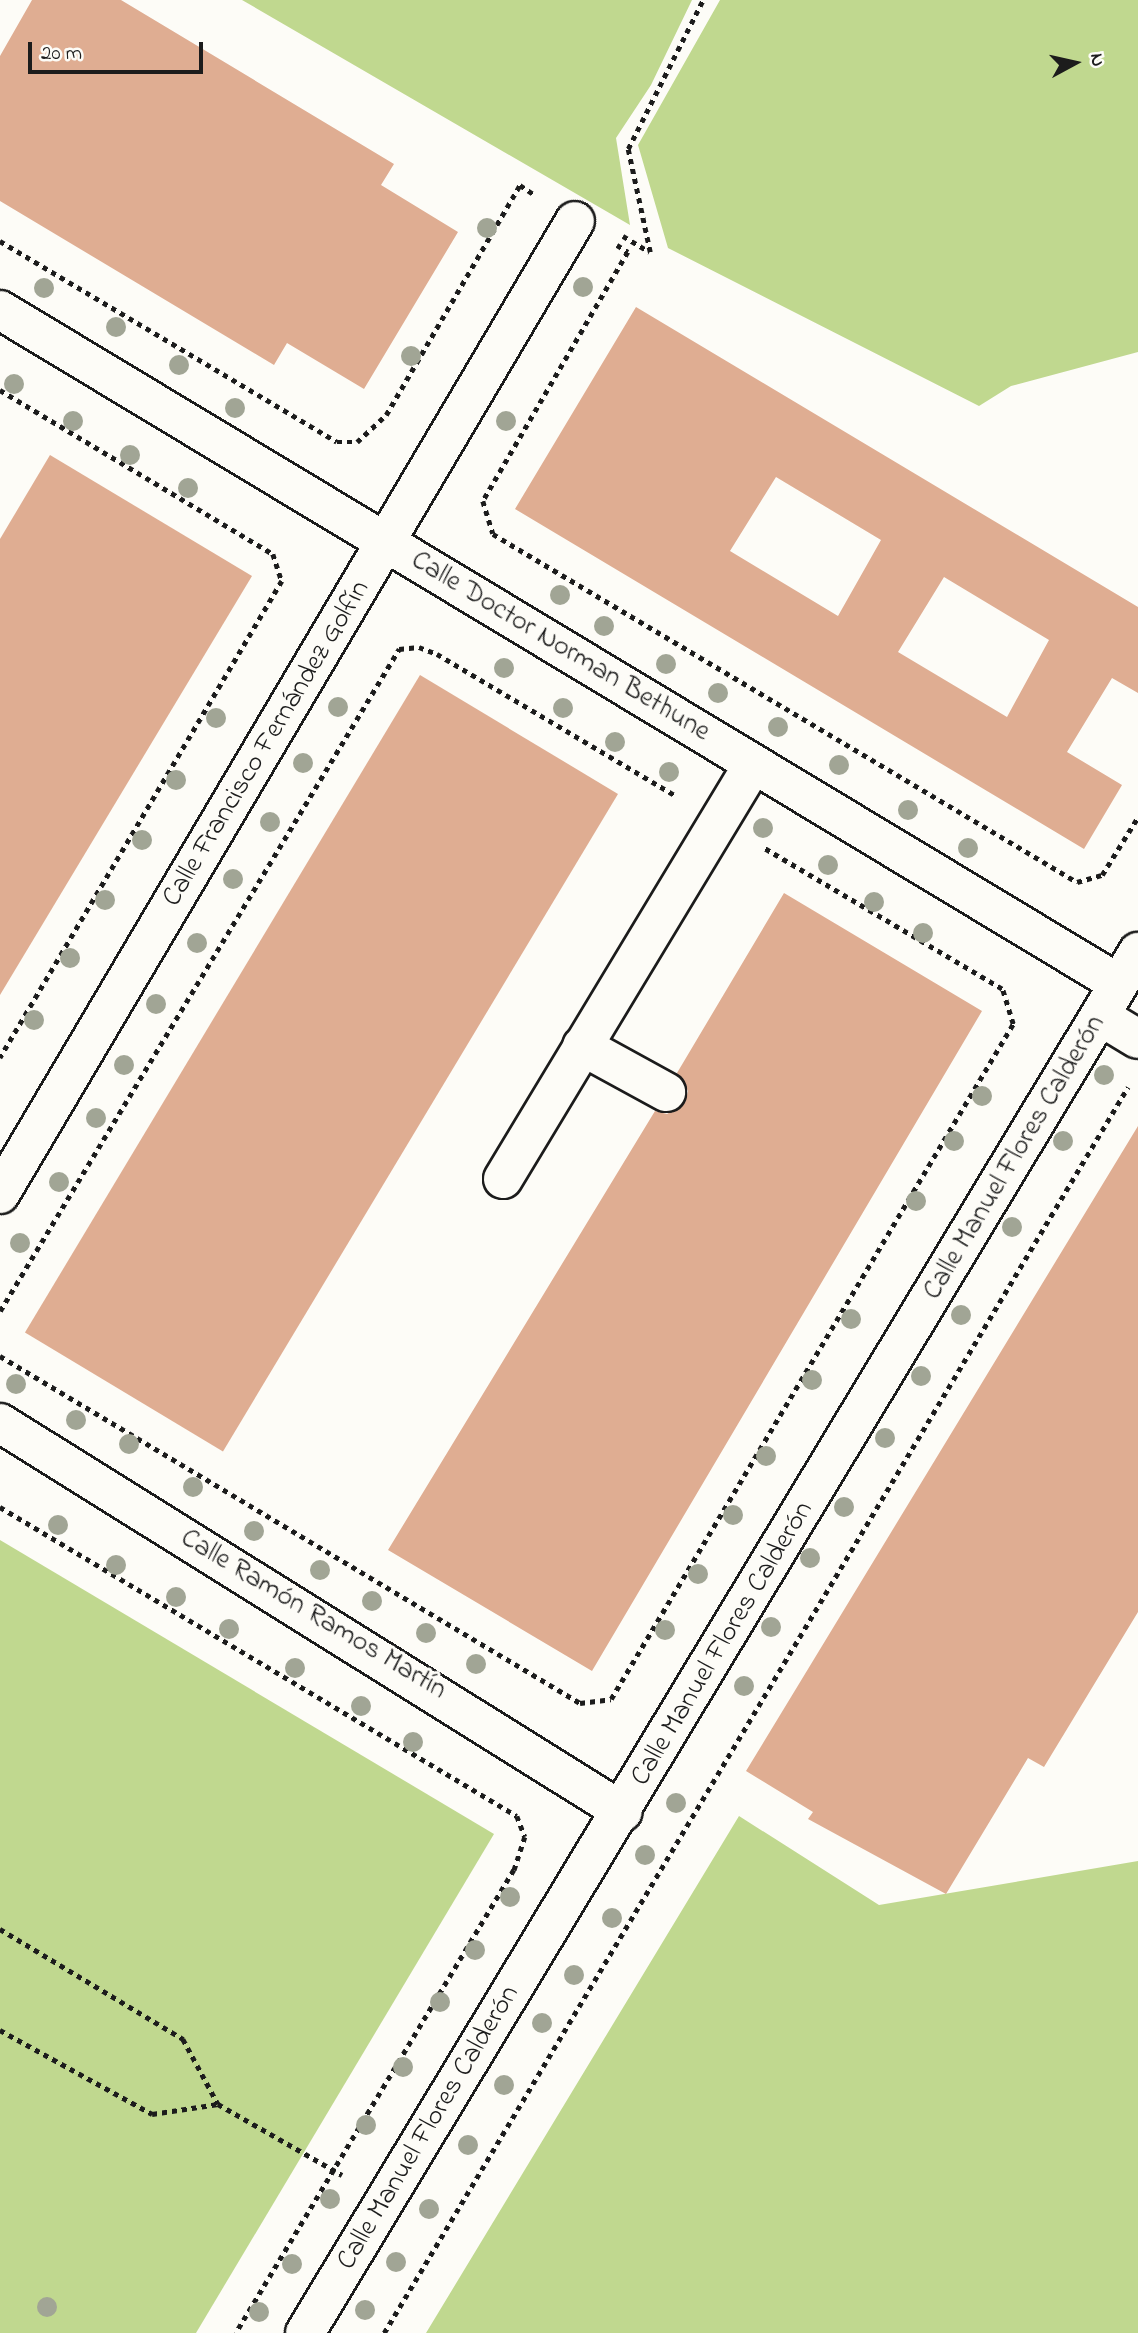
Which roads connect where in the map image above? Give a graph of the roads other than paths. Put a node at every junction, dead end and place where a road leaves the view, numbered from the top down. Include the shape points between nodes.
1 (575, 221) road end
2 (0, 310) edge
3 (386, 543) junction
4 (753, 764) junction
5 (1119, 984) edge
6 (1138, 1039) edge
7 (582, 1046) junction
8 (666, 1092) dead end
9 (503, 1179) dead end
10 (0, 1194) edge
11 (0, 1423) edge
12 (623, 1812) junction
13 (305, 2333) edge

1 - 3 street, Calle Francisco Fernández Golfín
2 - 3 street, Calle Doctor Norman Bethune
3 - 4 street, Calle Doctor Norman Bethune
3 - 10 street, Calle Francisco Fernández Golfín
4 - 5 street, Calle Doctor Norman Bethune
4 - 7 street
5 - 6 street, Calle Doctor Norman Bethune
5 - 12 street, Calle Manuel Flores Calderón
7 - 8 street
7 - 9 street
11 - 12 street, Calle Ramón Ramos Martín
12 - 13 street, Calle Manuel Flores Calderón

